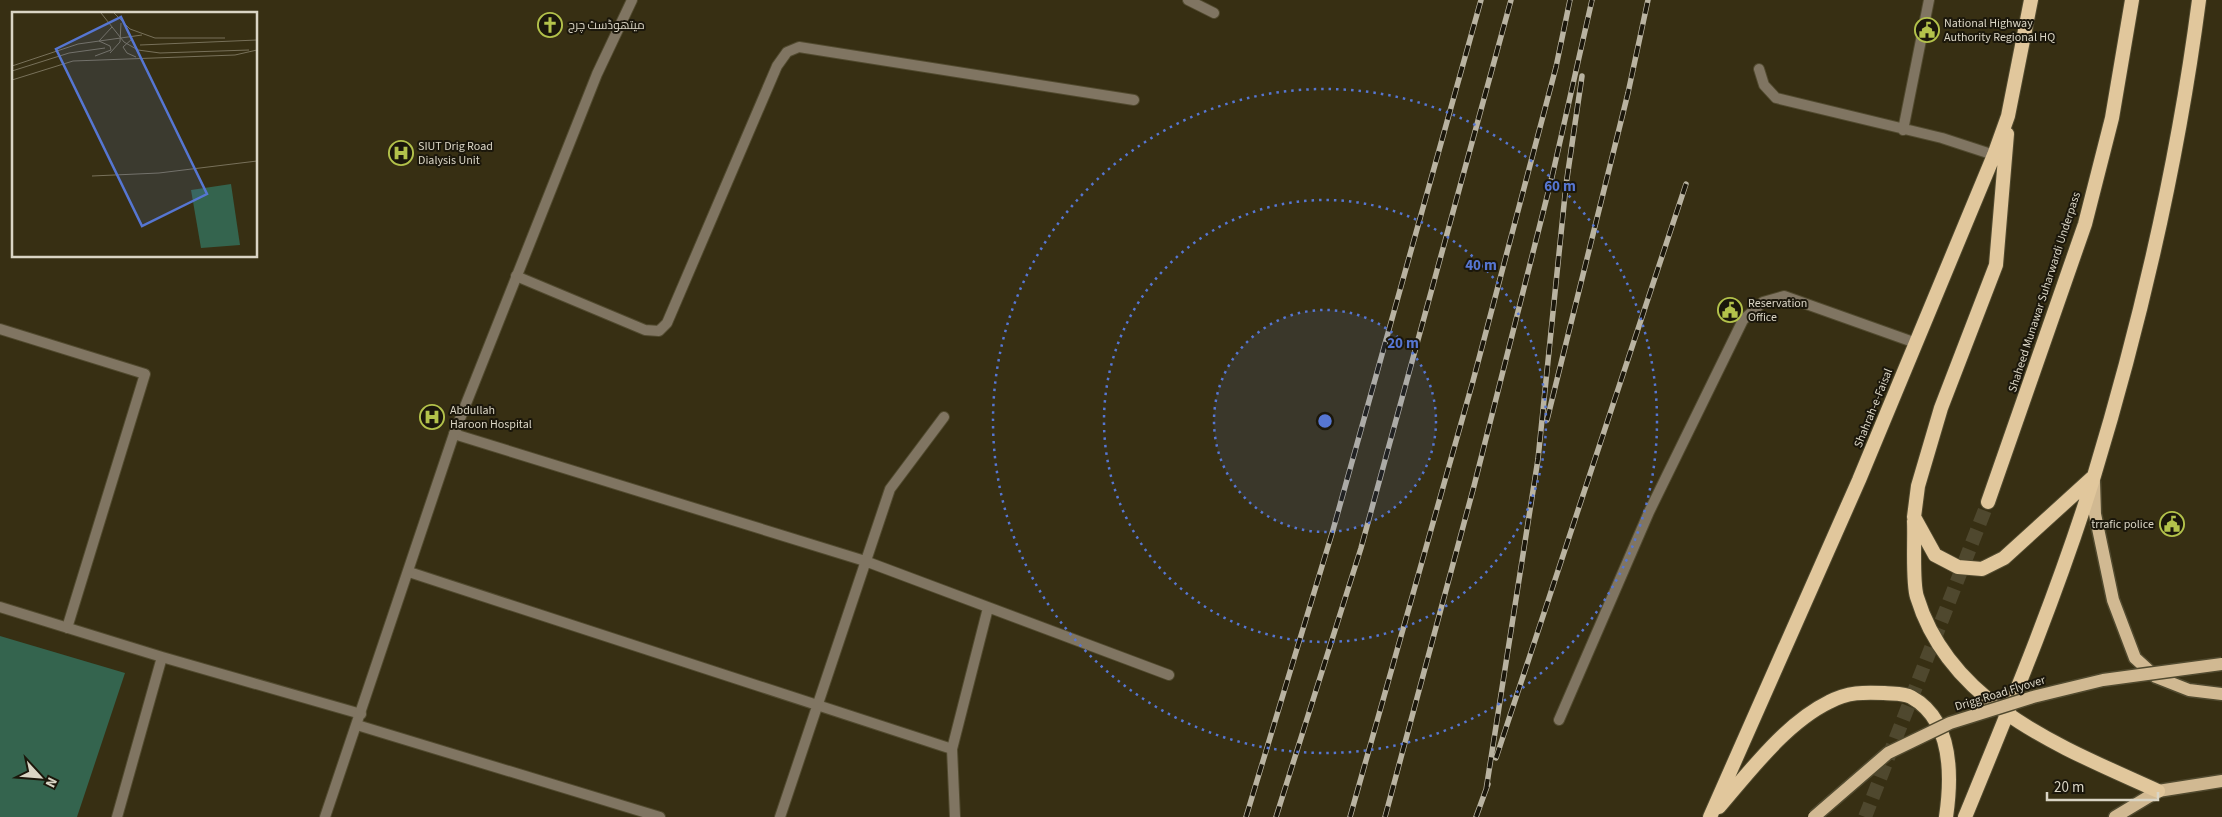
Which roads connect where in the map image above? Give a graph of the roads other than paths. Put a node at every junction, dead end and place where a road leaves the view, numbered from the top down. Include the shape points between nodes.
1 (632, 0) edge
2 (1188, 0) edge
3 (1929, 0) edge
4 (2031, 0) edge
5 (2132, 0) edge
6 (2199, 0) edge
7 (1214, 13) dead end
8 (1759, 69) dead end
9 (1134, 100) dead end
10 (2008, 116) junction
11 (1903, 130) junction
12 (1994, 155) junction
13 (516, 276) junction
14 (0, 330) edge
15 (1916, 343) junction
16 (944, 417) dead end
17 (454, 434) junction
18 (2093, 477) junction
19 (1988, 502) tunnel mouth
20 (1914, 517) junction
21 (865, 561) junction
22 (409, 572) junction
23 (0, 607) edge
24 (988, 608) junction
25 (67, 628) junction
26 (162, 657) junction
27 (2222, 664) edge
28 (1169, 675) dead end
29 (2222, 694) edge
30 (816, 706) junction
31 (361, 714) junction
32 (2008, 715) junction
33 (1559, 720) dead end
34 (357, 726) junction
35 (952, 748) junction
36 (2222, 781) edge
37 (2158, 791) junction
38 (117, 817) edge
39 (325, 817) edge
40 (660, 817) edge
41 (780, 817) edge
42 (955, 817) edge
43 (1710, 817) edge
44 (1814, 817) edge
45 (1946, 817) edge
46 (1965, 817) edge
47 (2115, 817) edge

1 - 13 street via 597,74
2 - 7 street
3 - 11 street
4 - 10 highway, Shahrah-e-Faisal
5 - 19 highway, Shaheed Munawar Suharwardi Underpass via 2112,118 2084,224
6 - 18 highway via 2188,82 2155,252
8 - 11 street via 1764,85 1776,98
9 - 13 street via 799,47 787,52 777,66 667,323 659,331 645,330
10 - 12 highway, Shahrah-e-Faisal
10 - 20 highway via 1996,265 1942,408 1918,486
11 - 12 street via 1942,138
12 - 15 highway, Shahrah-e-Faisal
13 - 17 street
14 - 25 street via 145,374
15 - 33 street via 1784,296 1762,302 1743,320 1649,512
15 - 43 highway, Shahrah-e-Faisal
16 - 21 street via 890,488
17 - 21 street
17 - 22 street
18 - 20 highway via 2004,558 1982,569 1958,567 1935,554
18 - 29 main road via 2095,514 2113,600 2135,658 2156,677 2189,690
18 - 32 highway
20 - 32 highway via 1916,595 1935,641 1970,684
21 - 24 street
21 - 30 street
22 - 30 street
22 - 31 street
23 - 25 street
24 - 28 street
24 - 35 street
25 - 26 street
26 - 31 street
26 - 38 street
27 - 44 main road, Drigg Road Flyover, bridge via 2103,680 2033,697 1950,723 1888,753
30 - 35 street
30 - 41 street
31 - 34 street
32 - 37 highway via 2051,742
32 - 46 highway
34 - 39 street
34 - 40 street
35 - 42 street
36 - 37 main road
37 - 47 main road
43 - 45 highway via 1781,736 1829,702 1860,691 1910,696 1931,713 1947,746 1949,797

